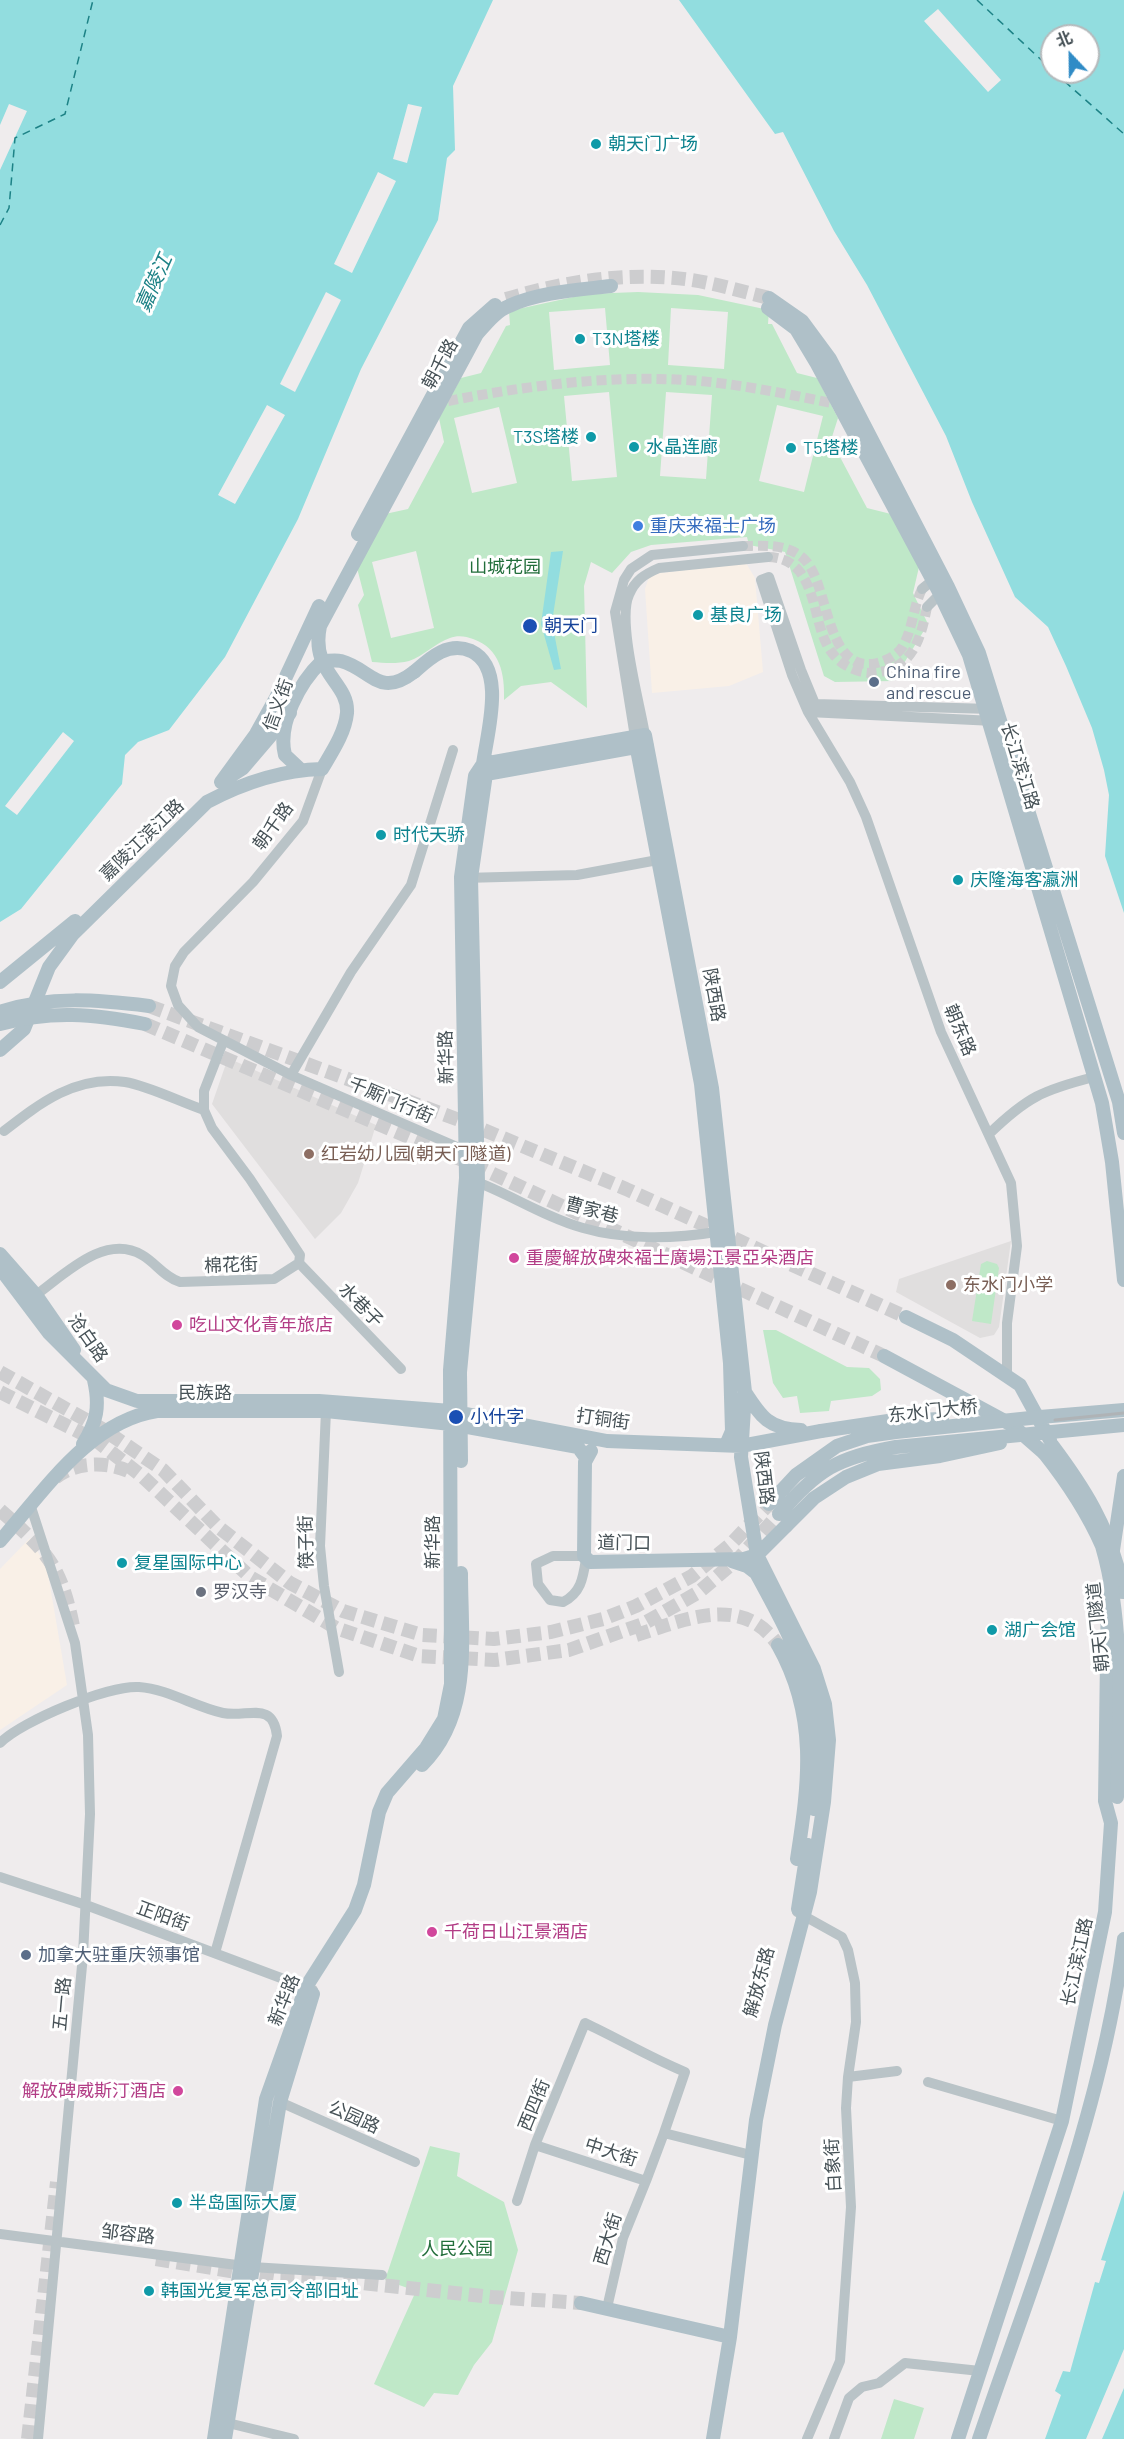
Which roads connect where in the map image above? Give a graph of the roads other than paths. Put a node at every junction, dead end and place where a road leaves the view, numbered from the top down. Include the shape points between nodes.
1 (611, 286) dead end
2 (506, 299) tunnel mouth
3 (440, 400) junction
4 (834, 403) junction
5 (853, 407) junction
6 (743, 546) tunnel mouth
7 (768, 556) tunnel mouth
8 (936, 584) junction
9 (927, 607) tunnel mouth
10 (290, 670) junction
11 (326, 672) junction
12 (812, 708) junction
13 (291, 712) junction
14 (993, 715) junction
15 (641, 741) junction
16 (453, 750) dead end
17 (311, 769) junction
18 (484, 769) junction
19 (221, 782) junction
20 (665, 859) junction
21 (466, 878) junction
22 (28, 960) junction
23 (49, 967) junction
24 (0, 982) edge
25 (149, 1006) tunnel mouth
26 (0, 1012) edge
27 (0, 1024) edge
28 (145, 1024) tunnel mouth
29 (223, 1042) junction
30 (0, 1050) edge
31 (291, 1075) junction
32 (1094, 1077) junction
33 (204, 1110) junction
34 (4, 1131) dead end
35 (1124, 1132) edge
36 (989, 1134) junction
37 (472, 1153) junction
38 (472, 1180) junction
39 (716, 1232) junction
40 (0, 1254) edge
41 (299, 1263) junction
42 (0, 1268) edge
43 (1124, 1281) edge
44 (36, 1295) junction
45 (906, 1317) tunnel mouth
46 (884, 1356) tunnel mouth
47 (401, 1369) dead end
48 (1007, 1374) junction
49 (94, 1379) junction
50 (745, 1392) junction
51 (1124, 1410) edge
52 (326, 1412) junction
53 (456, 1418) junction
54 (1040, 1418) junction
55 (1124, 1425) edge
56 (784, 1433) junction
57 (607, 1441) junction
58 (726, 1445) junction
59 (741, 1446) junction
60 (1048, 1449) junction
61 (76, 1456) junction
62 (586, 1458) junction
63 (1124, 1476) edge
64 (31, 1506) junction
65 (778, 1515) junction
66 (0, 1541) edge
67 (757, 1555) junction
68 (585, 1557) junction
69 (732, 1561) junction
70 (1107, 1591) junction
71 (1124, 1593) edge
72 (778, 1645) tunnel mouth
73 (339, 1672) dead end
74 (84, 1701) junction
75 (0, 1743) edge
76 (1118, 1823) edge
77 (0, 1877) edge
78 (86, 1905) junction
79 (801, 1913) junction
80 (1124, 1940) edge
81 (215, 1953) junction
82 (310, 1989) junction
83 (585, 2023) joint
84 (897, 2072) dead end
85 (848, 2077) junction
86 (928, 2082) dead end
87 (280, 2103) junction
88 (1062, 2121) junction
89 (664, 2133) junction
90 (536, 2145) junction
91 (747, 2154) junction
92 (415, 2162) dead end
93 (646, 2181) junction
94 (517, 2201) dead end
95 (0, 2234) edge
96 (56, 2241) junction
97 (246, 2266) junction
98 (382, 2275) dead end
99 (581, 2303) tunnel mouth
100 (607, 2308) junction
101 (726, 2336) junction
102 (980, 2371) junction
103 (228, 2423) junction
104 (38, 2439) edge
105 (214, 2439) edge
106 (225, 2439) edge
107 (294, 2439) edge
108 (705, 2439) edge
109 (713, 2439) edge
110 (807, 2439) edge
111 (834, 2439) edge
112 (958, 2439) edge
113 (979, 2439) edge

1 - 3 main road, 朝千路 via 555,293 508,306 477,334
2 - 3 main road, 朝千路 via 484,312 469,328
3 - 10 main road, 朝千路 via 308,628
3 - 11 main road, 朝千路 via 320,626 318,653
4 - 5 street
4 - 5 main road, 长江滨江路 via 796,329 769,303 802,321 830,359
4 - 8 main road, 长江滨江路
5 - 8 main road, 长江滨江路
6 - 15 street, 陕西路 via 652,555 631,569 624,580 615,612
7 - 15 street, 陕西路 via 659,568 644,574 634,585 627,597 626,628
8 - 9 street
8 - 14 main road, 长江滨江路 via 979,652
10 - 11 main road via 298,665
10 - 19 main road, 朝千路 via 256,734
11 - 17 main road, 朝千路 via 345,700 347,713 340,736
12 - 12 street, 朝东路 via 801,670 769,577 761,580 792,675
12 - 14 street
12 - 36 street, 朝东路 via 866,817 941,1032
13 - 17 main road, 信义街, bridge via 283,734 285,755
13 - 18 main road, 信义街, bridge via 308,674 322,661 341,661 384,684 407,677 443,650 462,648 478,655 487,666 493,698
13 - 19 main road, bridge via 243,768
14 - 32 main road, 长江滨江路
14 - 35 main road, 长江滨江路 via 1119,1102
15 - 18 main road
15 - 20 main road, 陕西路
16 - 31 street via 411,885 351,972
17 - 23 main road, 嘉陵江滨江路 via 232,789 207,802 73,934
17 - 29 street, 朝千路 via 303,821 175,966 171,986 178,1005 198,1027
18 - 21 main road, 新华路 via 475,776
19 - 22 main road, 嘉陵江滨江路 via 75,921
20 - 21 street via 577,875
20 - 39 main road, 陕西路 via 701,1084
20 - 50 main road, 陕西路 via 712,1088
21 - 37 main road, 新华路
22 - 23 main road via 44,958
22 - 24 main road, 嘉陵江滨江路
23 - 30 main road, 嘉陵江滨江路, bridge via 24,1029
25 - 26 main road, bridge via 97,1000 23,1004
27 - 28 main road, bridge via 31,1016 66,1014 98,1015
29 - 31 street, 朝千路
29 - 33 street via 204,1091
31 - 37 street, 千厮门行街
32 - 36 street via 1051,1088 1016,1108
32 - 43 main road, 长江滨江路 via 1112,1162
33 - 34 street via 125,1083 85,1084 41,1103
33 - 41 street via 212,1128 300,1255
36 - 48 street, 朝东路 via 1011,1183 1017,1246 1007,1323
37 - 38 main road, 新华路
38 - 39 street, 曹家巷 via 583,1228 636,1236 683,1237
38 - 53 main road, 新华路
39 - 58 main road, 陕西路 via 733,1413
40 - 44 main road, 沧白路
41 - 44 street, 棉花街 via 274,1279 180,1282 142,1255 119,1247 90,1256
41 - 47 street, 水巷子
42 - 49 main road via 49,1333
44 - 49 main road, 沧白路
45 - 48 main road, 朝天门隧道 via 953,1340
46 - 60 main road, 朝天门隧道 via 1012,1425
48 - 60 main road, 朝天门隧道 via 1030,1400
49 - 53 main road, 民族路 via 114,1395 137,1401 319,1401
49 - 61 main road, 沧白路 via 98,1396 96,1419
50 - 56 main road via 758,1412
50 - 59 main road, 陕西路
51 - 54 main road, 东水门大桥
52 - 53 main road, 民族路
52 - 61 main road, 民族路 via 144,1413 110,1428
52 - 73 street, 筷子街 via 320,1546
53 - 57 main road, 打铜街
53 - 62 main road, 打铜街 via 578,1448
53 - 82 main road, 新华路 via 460,1684 452,1722 435,1752 393,1798 362,1915
54 - 56 main road, 打铜街, bridge via 888,1421
54 - 65 main road, 东水门大桥, bridge via 896,1432 837,1446 796,1476
55 - 65 main road, 东水门大桥, bridge via 865,1453 817,1474
56 - 59 main road, 打铜街
57 - 58 main road, 打铜街
57 - 62 main road via 595,1445
58 - 59 main road, 打铜街
59 - 67 main road, 陕西路
60 - 71 main road, 朝天门隧道, bridge via 1090,1498 1108,1536
60 - 76 main road, 朝天门隧道, bridge via 1103,1548 1114,1587 1122,1653
61 - 64 main road, 民族路
62 - 68 main road, 道门口
63 - 70 main road, 长江滨江路
64 - 66 main road, 民族路
64 - 74 street, 五一路 via 75,1643
65 - 67 main road
67 - 69 main road, 道门口
67 - 79 main road, 解放东路 via 814,1669 828,1722 827,1779
68 - 68 street via 577,1592 563,1602 550,1600 538,1584 536,1564 553,1556
68 - 69 main road, 道门口 via 590,1562
69 - 79 main road, 解放东路 via 756,1574 796,1654 815,1706 819,1760
70 - 71 main road
70 - 76 main road, 长江滨江路 via 1105,1801
72 - 79 main road via 799,1691 808,1743 795,1872
74 - 75 street via 34,1719
74 - 78 street, 五一路 via 90,1814
74 - 81 street via 116,1689 138,1687 211,1710 261,1713 270,1716 276,1725 274,1747
76 - 88 main road, 长江滨江路 via 1106,1912
77 - 78 street, 正阳街
78 - 81 street, 正阳街
78 - 96 street, 五一路
79 - 85 street, 白象街 via 842,1937 848,1950 855,1983 856,2022
79 - 91 main road, 解放东路
80 - 113 main road via 1120,1974 1085,2127
81 - 82 street, 正阳街
82 - 87 main road, 新华路
82 - 97 main road, 新华路 via 266,2099
83 - 89 street, 中大街 via 625,2041 654,2060 686,2072
83 - 90 street, 西四街
84 - 85 street
85 - 110 street, 白象街 via 851,2207 840,2361
86 - 88 street
87 - 92 street, 公园路
87 - 97 main road, 新华路
88 - 102 main road, 长江滨江路
89 - 91 street
89 - 93 street, 中大街
90 - 93 street, 中大街
90 - 94 street, 西四街
91 - 101 main road, 解放东路
93 - 100 street, 西大街 via 623,2238
95 - 96 street, 邹容路
96 - 97 street, 邹容路
96 - 104 street, 五一路
97 - 98 street
97 - 103 main road, 新华路
97 - 105 main road, 新华路
99 - 100 main road
100 - 101 main road
101 - 108 main road, 解放东路
101 - 109 main road, 解放东路
102 - 111 street via 905,2363 879,2383 862,2387 849,2398
102 - 112 main road, 长江滨江路
103 - 106 main road, 新华路
103 - 107 street

